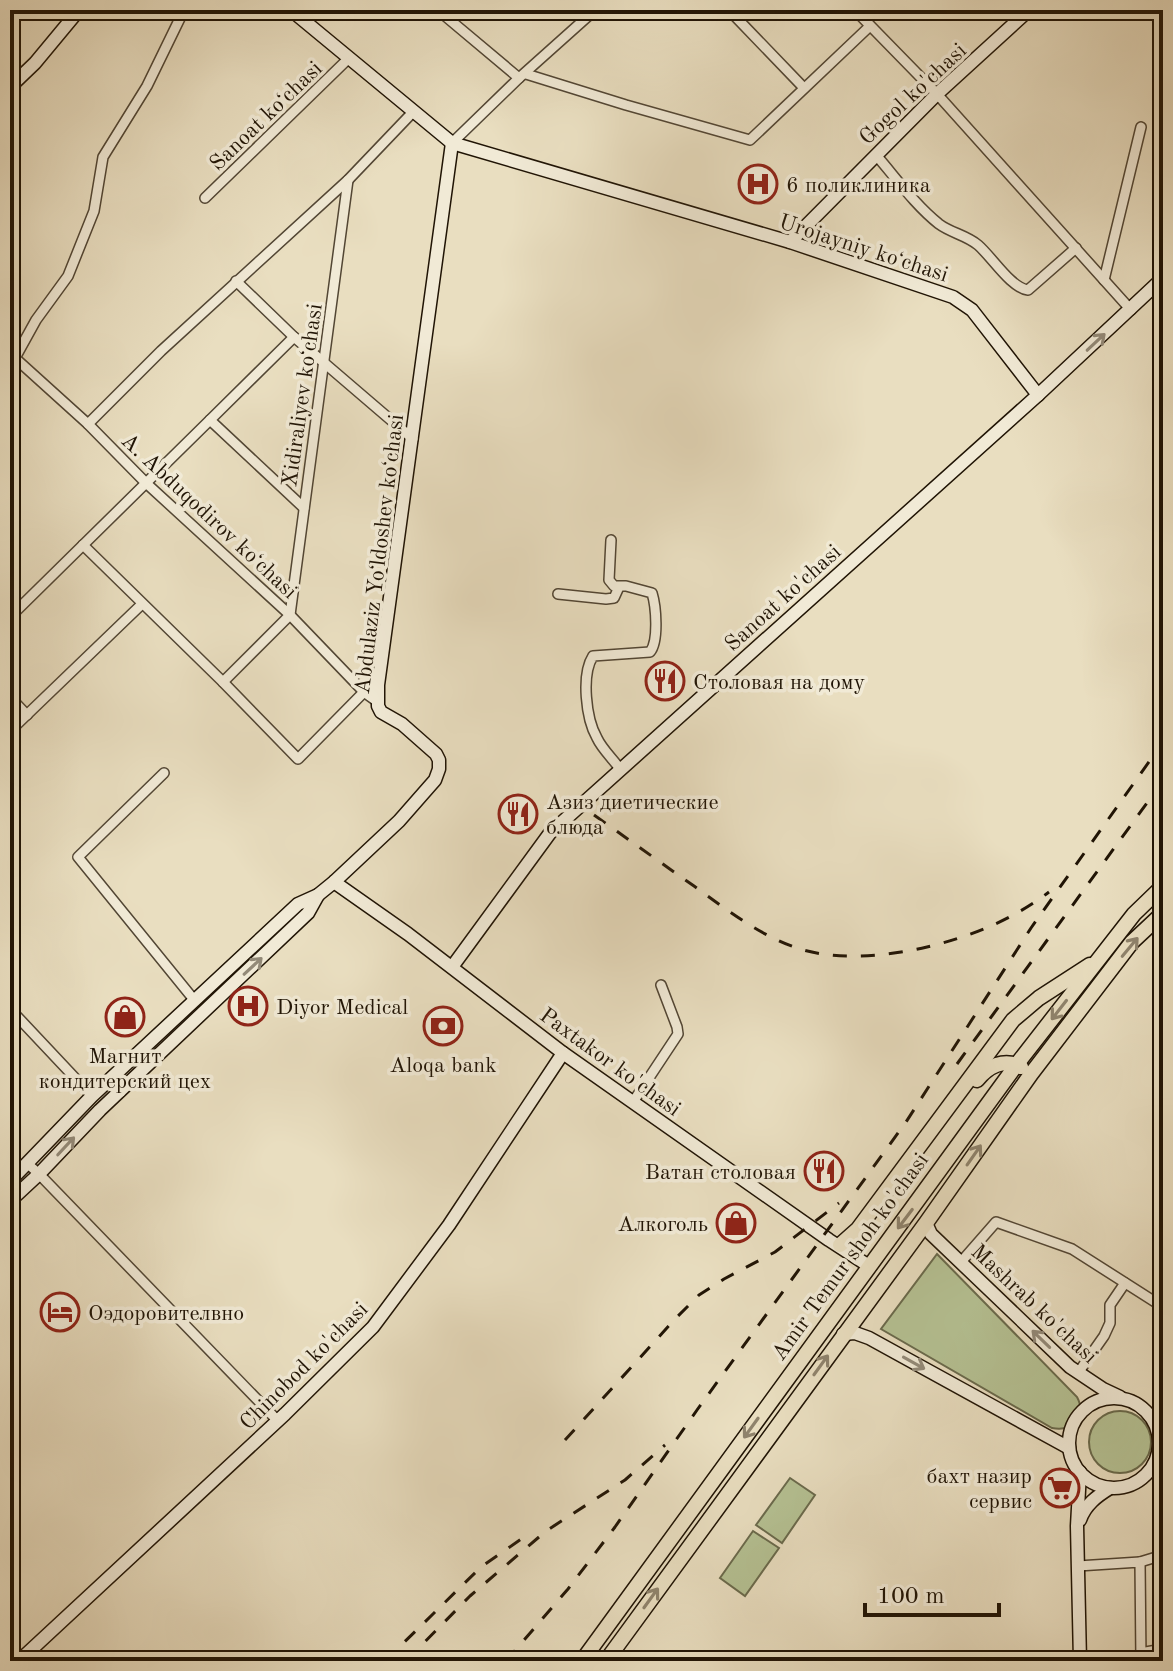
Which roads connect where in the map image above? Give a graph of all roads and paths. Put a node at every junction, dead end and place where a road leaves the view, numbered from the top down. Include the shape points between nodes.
1 (79, 10) edge
2 (184, 10) edge
3 (291, 10) edge
4 (438, 10) edge
5 (595, 10) edge
6 (729, 10) edge
7 (855, 10) edge
8 (1029, 10) edge
9 (1015, 15) edge
10 (870, 26) junction
11 (349, 58) junction
12 (522, 76) junction
13 (10, 87) edge
14 (804, 88) junction
15 (937, 94) junction
16 (413, 112) junction
17 (1141, 127) dead end
18 (452, 143) junction
19 (876, 155) junction
20 (348, 180) junction
21 (205, 198) dead end
22 (790, 242) junction
23 (1076, 248) junction
24 (1163, 278) edge
25 (1104, 280) junction
26 (236, 281) junction
27 (1131, 310) junction
28 (294, 337) junction
29 (15, 358) junction
30 (323, 363) junction
31 (10, 371) edge
32 (1038, 395) junction
33 (210, 420) junction
34 (88, 424) junction
35 (413, 439) junction
36 (146, 483) junction
37 (304, 508) junction
38 (611, 540) dead end
39 (83, 545) junction
40 (619, 587) junction
41 (558, 594) dead end
42 (142, 604) junction
43 (290, 615) junction
44 (10, 617) edge
45 (223, 682) junction
46 (364, 692) junction
47 (10, 697) edge
48 (378, 702) junction
49 (27, 715) junction
50 (10, 731) edge
51 (620, 769) junction
52 (164, 773) dead end
53 (334, 882) junction
54 (1163, 886) edge
55 (318, 895) junction
56 (1163, 913) edge
57 (1157, 927) edge
58 (1098, 960) junction
59 (452, 967) junction
60 (661, 985) dead end
61 (195, 1001) junction
62 (10, 1013) edge
63 (176, 1018) junction
64 (186, 1029) junction
65 (563, 1053) junction
66 (1017, 1064) junction
67 (1031, 1074) junction
68 (92, 1096) junction
69 (633, 1102) junction
70 (1163, 1102) edge
71 (1163, 1110) edge
72 (28, 1164) junction
73 (39, 1174) junction
74 (10, 1181) edge
75 (10, 1201) edge
76 (926, 1223) junction
77 (840, 1245) junction
78 (961, 1262) junction
79 (869, 1266) junction
80 (1125, 1283) junction
81 (1163, 1307) edge
82 (843, 1334) junction
83 (1078, 1373) junction
84 (1127, 1400) junction
85 (1145, 1410) junction
86 (277, 1420) junction
87 (1163, 1421) edge
88 (1069, 1448) junction
89 (1158, 1462) edge
90 (1080, 1472) junction
91 (1110, 1488) junction
92 (1077, 1526) junction
93 (1163, 1555) edge
94 (1140, 1562) junction
95 (1078, 1566) junction
96 (1163, 1649) edge
97 (1140, 1657) edge
98 (19, 1661) edge
99 (582, 1661) edge
100 (606, 1661) edge
101 (1080, 1661) edge

1 - 13 main road
2 - 29 street via 147,86 103,157 94,211 68,276
3 - 11 main road
4 - 12 street
5 - 12 street
6 - 14 street
7 - 10 street
8 - 9 main road, Gogol ko'chasi
9 - 15 main road, Gogol ko'chasi
10 - 14 street
10 - 15 street
11 - 16 main road
11 - 21 street, Sanoat koʻchasi
12 - 14 street via 748,140
12 - 18 street
15 - 19 main road, Gogol ko'chasi
15 - 23 street
16 - 18 main road
16 - 20 street
17 - 25 street
18 - 22 main road, Urоjayniy koʻchasi
18 - 35 main road, Abdulaziz Yoʻldoshev koʻchasi
19 - 22 main road, Gogol ko'chasi
19 - 23 street via 928,215 969,238 1023,290
20 - 26 street
20 - 30 street, Xidiraliyev koʻchasi
22 - 32 main road, Urоjayniy koʻchasi via 953,297 972,310
23 - 25 street
24 - 27 main road, Sanoat ko'chasi
25 - 27 street
26 - 28 street
26 - 34 street
32 -> 27 main road, Sanoat ko'chasi
28 - 30 street
28 - 33 street
29 - 31 street
29 - 34 street, A. Abduqodirov koʻchasi
30 - 35 street
30 - 37 street, Xidiraliyev koʻchasi
32 - 51 main road, Sanoat ko'chasi
33 - 36 street
33 - 37 street
34 - 36 street, A. Abduqodirov koʻchasi
35 - 48 main road, Abdulaziz Yoʻldoshev koʻchasi
36 - 39 street
36 - 43 street, A. Abduqodirov koʻchasi
37 - 43 street, Xidiraliyev koʻchasi
38 - 40 street via 609,580
39 - 42 street
39 - 44 street
40 - 41 street via 614,598 606,599
40 - 51 street via 652,593 656,643 650,652 590,660 590,719 597,739
42 - 45 street
42 - 49 street
43 - 45 street
43 - 46 street, A. Abduqodirov koʻchasi
45 - 46 street via 298,759
46 - 48 street, A. Abduqodirov koʻchasi
47 - 49 street
48 - 53 main road, Abdulaziz Yoʻldoshev koʻchasi via 381,712 436,754 439,769 399,821
49 - 50 street
51 - 59 main road, Sanoat ko'chasi via 550,833
52 - 61 street via 78,857
53 - 55 main road, Abdulaziz Yoʻldoshev koʻchasi
53 - 59 main road, Paxtakor ko'chasi
54 - 58 main road, Amir Temur shoh ko'chasi
55 - 61 main road, Abdulaziz Yoʻldoshev koʻchasi via 298,904
64 -> 55 main road, Abdulaziz Yoʻldoshev koʻchasi via 308,913
56 - 57 main road, Amir Temur shoh ko'chasi
67 -> 57 main road, Amir Temur shoh ko'chasi via 1132,942
58 -> 66 main road, Amir Temur shoh ko'chasi
58 - 77 main road via 1013,1020 858,1229
59 - 65 main road, Paxtakor ko'chasi
60 - 69 street via 678,1034
61 - 63 main road, Abdulaziz Yoʻldoshev koʻchasi
62 - 68 street
63 - 64 main road
63 - 68 main road, Abdulaziz Yoʻldoshev koʻchasi
73 -> 64 main road, Abdulaziz Yoʻldoshev koʻchasi
65 - 69 main road, Paxtakor ko'chasi
65 - 86 main road, Chinobod ko'chasi via 449,1225 377,1322
66 - 67 main road
66 - 77 main road via 1003,1062 983,1072 859,1238
66 -> 79 main road, Amir Temur shoh ko'chasi
76 -> 67 main road, Amir Temur shoh ko'chasi
68 - 72 main road, Abdulaziz Yoʻldoshev koʻchasi
69 - 77 main road, Paxtakor ko'chasi
70 - 71 street
72 - 73 street
72 - 74 main road, Abdulaziz Yoʻldoshev koʻchasi
73 - 75 main road, Abdulaziz Yoʻldoshev koʻchasi
73 - 86 street
76 - 78 main road, Mashrab ko'chasi
76 - 82 main road, Amir Temur shoh ko'chasi
77 - 79 main road, Paxtakor ko'chasi
78 - 80 street via 996,1222 1072,1249
83 -> 78 main road, Mashrab ko'chasi
79 -> 99 main road, Amir Temur shoh ko'chasi
80 - 81 street
80 - 83 street via 1110,1305 1104,1336
82 -> 88 main road via 869,1338
100 -> 82 main road, Amir Temur shoh ko'chasi
83 - 84 main road, Mashrab ko'chasi
84 - 85 main road, Mashrab ko'chasi
84 - 88 main road via 1112,1398 1085,1408 1070,1433
85 - 87 main road, Mashrab ko'chasi
85 - 89 main road via 1159,1436
86 - 98 main road, Chinobod ko'chasi
88 - 90 main road
89 - 91 main road via 1136,1482
90 - 91 main road
90 - 92 main road
91 - 92 main road via 1090,1503
92 - 95 main road
93 - 94 street
94 - 95 street
94 - 97 street
95 - 101 main road
96 - 97 street

